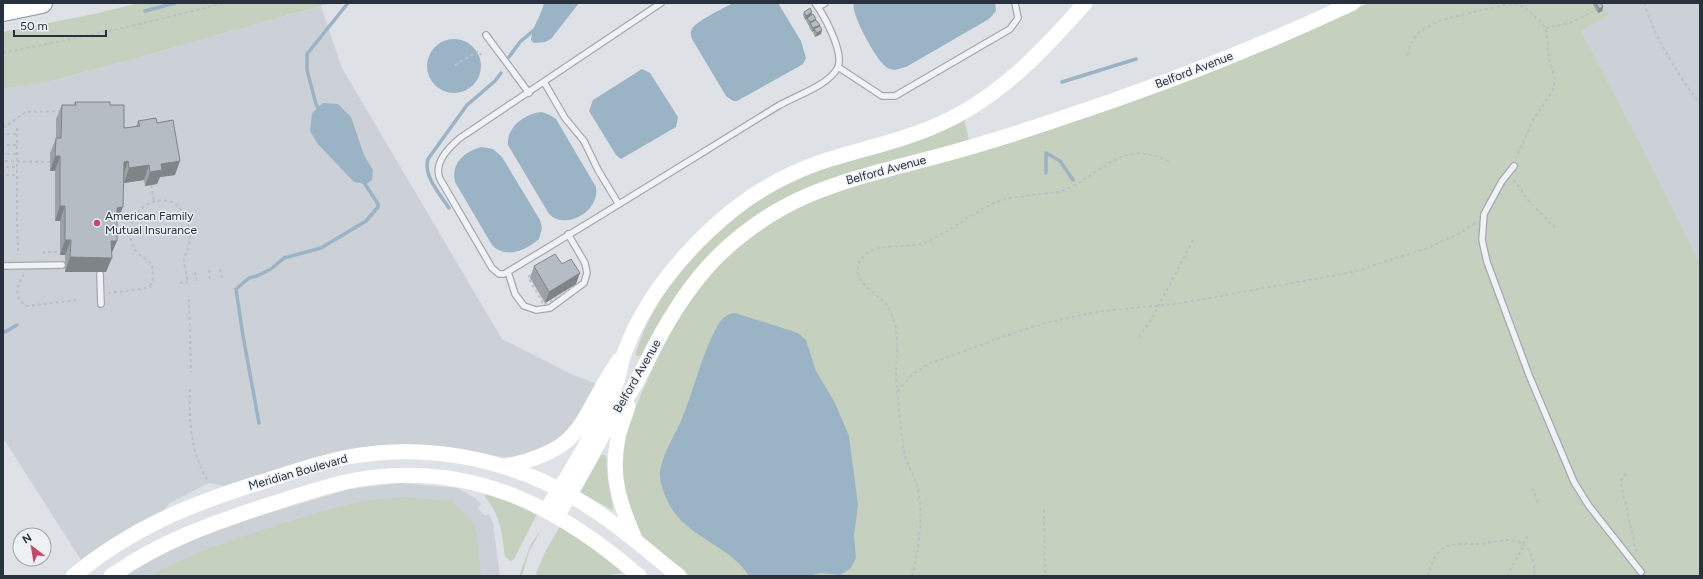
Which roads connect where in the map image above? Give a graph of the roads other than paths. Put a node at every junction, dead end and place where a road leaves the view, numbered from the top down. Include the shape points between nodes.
1 (42, 3) edge
2 (661, 3) edge
3 (825, 3) edge
4 (1015, 3) edge
5 (1085, 3) edge
6 (1353, 3) edge
7 (816, 5) edge
8 (3, 11) edge
9 (486, 35) dead end
10 (838, 67) junction
11 (544, 82) junction
12 (529, 93) junction
13 (1514, 166) road end
14 (618, 203) junction
15 (568, 234) junction
16 (3, 266) edge
17 (62, 266) dead end
18 (508, 272) junction
19 (100, 274) dead end
20 (101, 304) dead end
21 (624, 353) junction
22 (631, 392) junction
23 (504, 466) junction
24 (565, 493) junction
25 (552, 513) junction
26 (636, 542) junction
27 (1641, 572) road end
28 (73, 576) edge
29 (111, 576) edge
30 (639, 576) edge
31 (679, 576) edge

1 - 8 highway
2 - 11 lane
3 - 7 lane
4 - 10 lane via 1018,18 1014,26 895,96 882,96
5 - 21 main road, Belford Avenue via 1055,38 1022,70 994,93 959,114 899,140 804,168 735,208 696,243 668,276 650,303
6 - 22 main road, Belford Avenue via 1230,56 1122,97 971,147 835,184 783,207 742,235 703,273 668,322
7 - 10 lane via 837,48
9 - 12 lane
10 - 14 lane via 826,80
11 - 12 lane
11 - 14 lane via 565,118 584,140
12 - 18 lane via 457,141 442,159 438,171 440,179 494,270 501,274
13 - 27 lane via 1502,181 1484,214 1482,240 1486,262 1526,369 1567,467 1585,500
14 - 15 lane
15 - 18 lane
15 - 18 lane via 585,263 586,277 582,286 557,303 542,310 524,306 515,294
16 - 17 lane
19 - 20 lane
21 - 23 main road via 574,436 542,456
21 - 24 main road, Belford Avenue via 616,384
22 - 24 main road, Belford Avenue
22 - 26 main road via 618,438 614,467 619,500
23 - 24 main road, Meridian Boulevard
23 - 28 main road, Meridian Boulevard via 462,456 418,452 372,454 332,461 181,510 128,537
24 - 25 main road, Belford Avenue
24 - 26 main road, Meridian Boulevard via 602,515
25 - 29 main road, Meridian Boulevard via 505,492 458,480 408,476 360,480 309,492 205,525 157,548
25 - 30 main road, Meridian Boulevard via 593,538
26 - 31 main road, Meridian Boulevard

